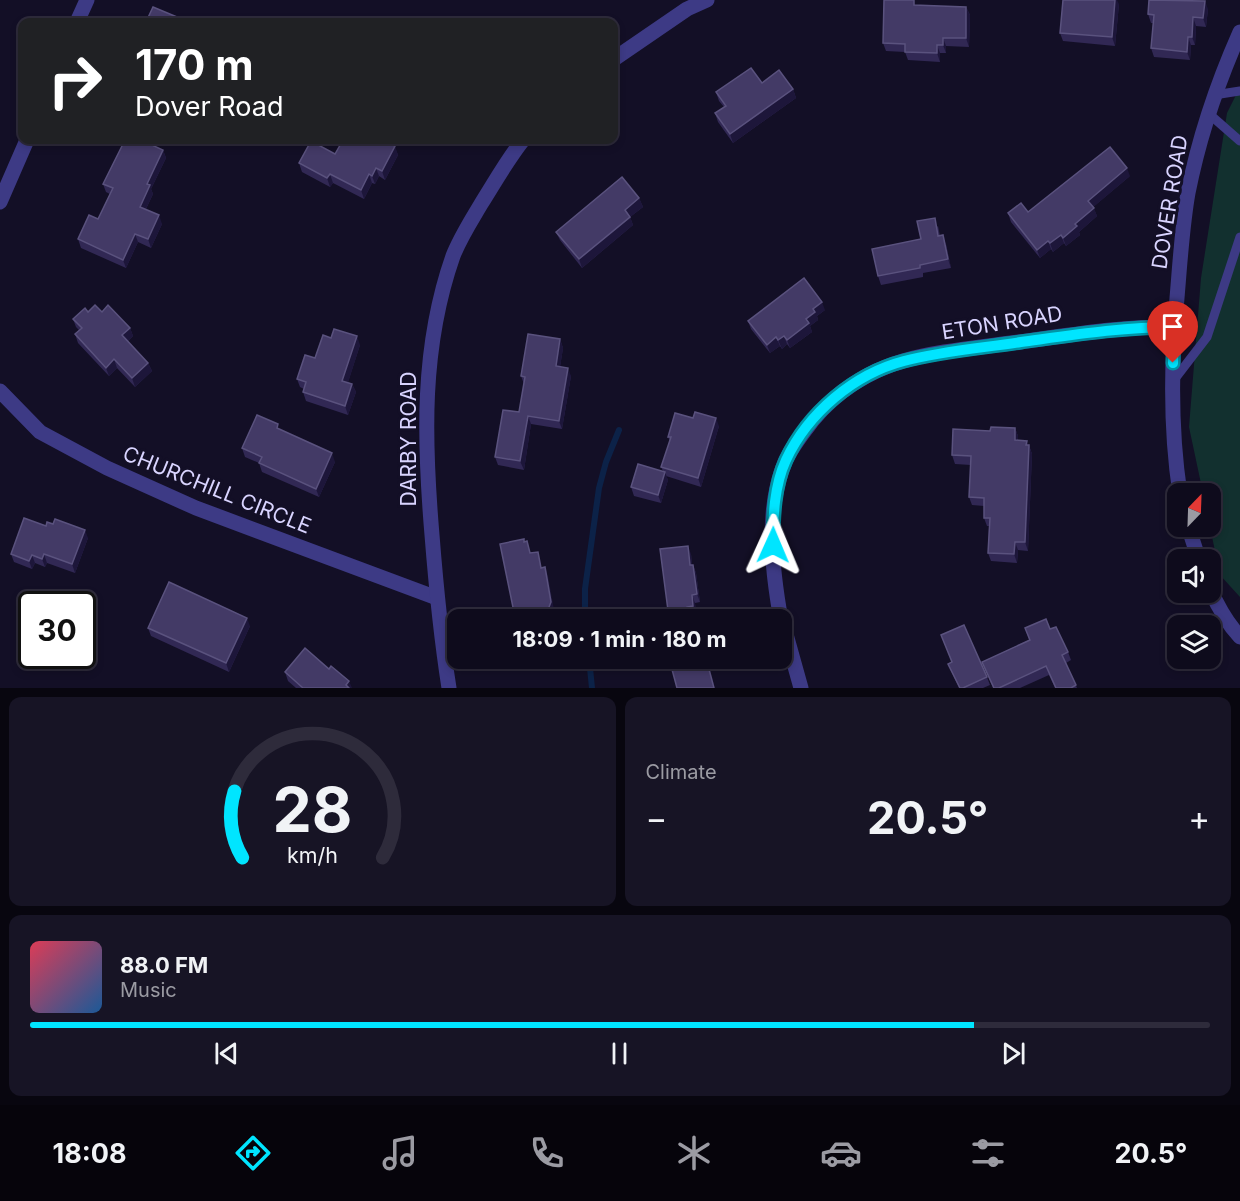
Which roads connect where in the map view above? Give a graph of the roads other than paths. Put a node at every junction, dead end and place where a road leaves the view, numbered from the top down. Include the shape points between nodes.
1 (87, 0) edge
2 (707, 0) edge
3 (79, 18) edge
4 (1240, 32) edge
5 (618, 56) edge
6 (1240, 91) edge
7 (1214, 95) junction
8 (1208, 113) junction
9 (1240, 141) edge
10 (25, 144) edge
11 (520, 144) edge
12 (0, 202) edge
13 (1240, 237) edge
14 (1174, 327) junction
15 (1173, 382) junction
16 (0, 391) edge
17 (1178, 483) edge
18 (437, 598) junction
19 (1216, 603) edge
20 (780, 609) edge
21 (1240, 637) edge
22 (792, 656) edge
23 (449, 688) edge
24 (801, 688) edge

1 - 3 street
2 - 5 street via 687,9
4 - 7 street, DOVER ROAD
6 - 7 lane
7 - 8 street, DOVER ROAD
8 - 9 lane
8 - 14 street, DOVER ROAD via 1188,194
10 - 12 street
11 - 18 street, DARBY ROAD via 454,254 435,322 426,430
13 - 15 lane via 1207,337
14 - 15 street, DOVER ROAD
14 - 20 street, ETON ROAD via 1075,333 902,361 835,396 797,441 779,480 773,540
15 - 17 street, DOVER ROAD
16 - 18 street, CHURCHILL CIRCLE via 40,432 106,468 196,508
18 - 23 street, DARBY ROAD
19 - 21 street
22 - 24 street, ETON ROAD

